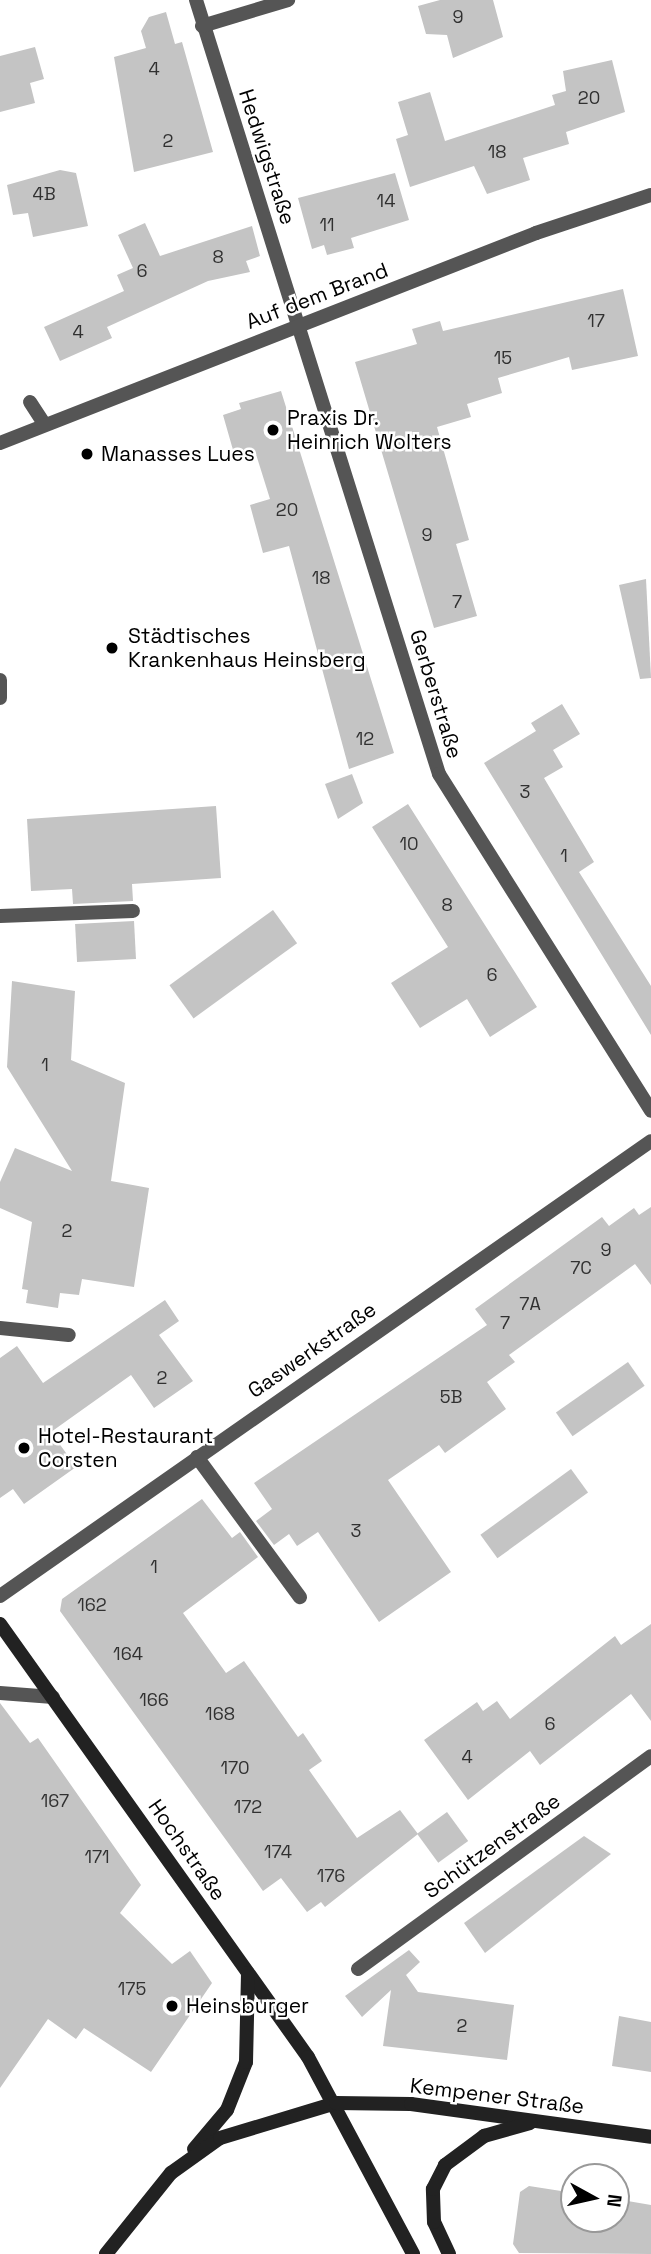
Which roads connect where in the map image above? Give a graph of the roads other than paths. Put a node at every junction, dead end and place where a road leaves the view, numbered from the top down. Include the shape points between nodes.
1 (195, 0) edge
2 (288, 0) edge
3 (202, 26) junction
4 (651, 194) edge
5 (300, 327) junction
6 (30, 402) dead end
7 (45, 425) junction
8 (0, 443) edge
9 (133, 911) dead end
10 (0, 916) edge
11 (651, 1111) edge
12 (651, 1142) edge
13 (0, 1328) edge
14 (69, 1335) dead end
15 (197, 1457) junction
16 (0, 1596) edge
17 (300, 1597) dead end
18 (0, 1624) edge
19 (0, 1693) edge
20 (53, 1697) junction
21 (651, 1756) edge
22 (358, 1969) dead end
23 (248, 1972) junction
24 (336, 2103) junction
25 (535, 2122) junction
26 (651, 2137) edge
27 (171, 2174) junction
28 (106, 2254) edge
29 (413, 2254) edge
30 (449, 2254) edge

1 - 3 street, Hedwigstraße
2 - 3 street
3 - 5 street, Hedwigstraße
4 - 5 street, Auf dem Brand
5 - 7 street, Auf dem Brand
5 - 11 street, Gerberstraße via 439,774
6 - 7 street
7 - 8 street, Auf dem Brand
9 - 10 street
12 - 15 street, Gaswerkstraße
13 - 14 street
15 - 16 street, Gaswerkstraße
15 - 17 street
18 - 20 street, Hochstraße
19 - 20 street
20 - 23 street, Hochstraße
21 - 22 street, Schützenstraße
23 - 24 street, Hochstraße
23 - 27 street via 251,2045 240,2082 227,2110
24 - 25 street, Kempener Straße via 411,2105
24 - 27 street, Kempener Straße via 220,2138
24 - 29 street, Hochstraße
25 - 26 street, Kempener Straße
25 - 30 street via 484,2136 445,2165 433,2189 434,2222
27 - 28 street

